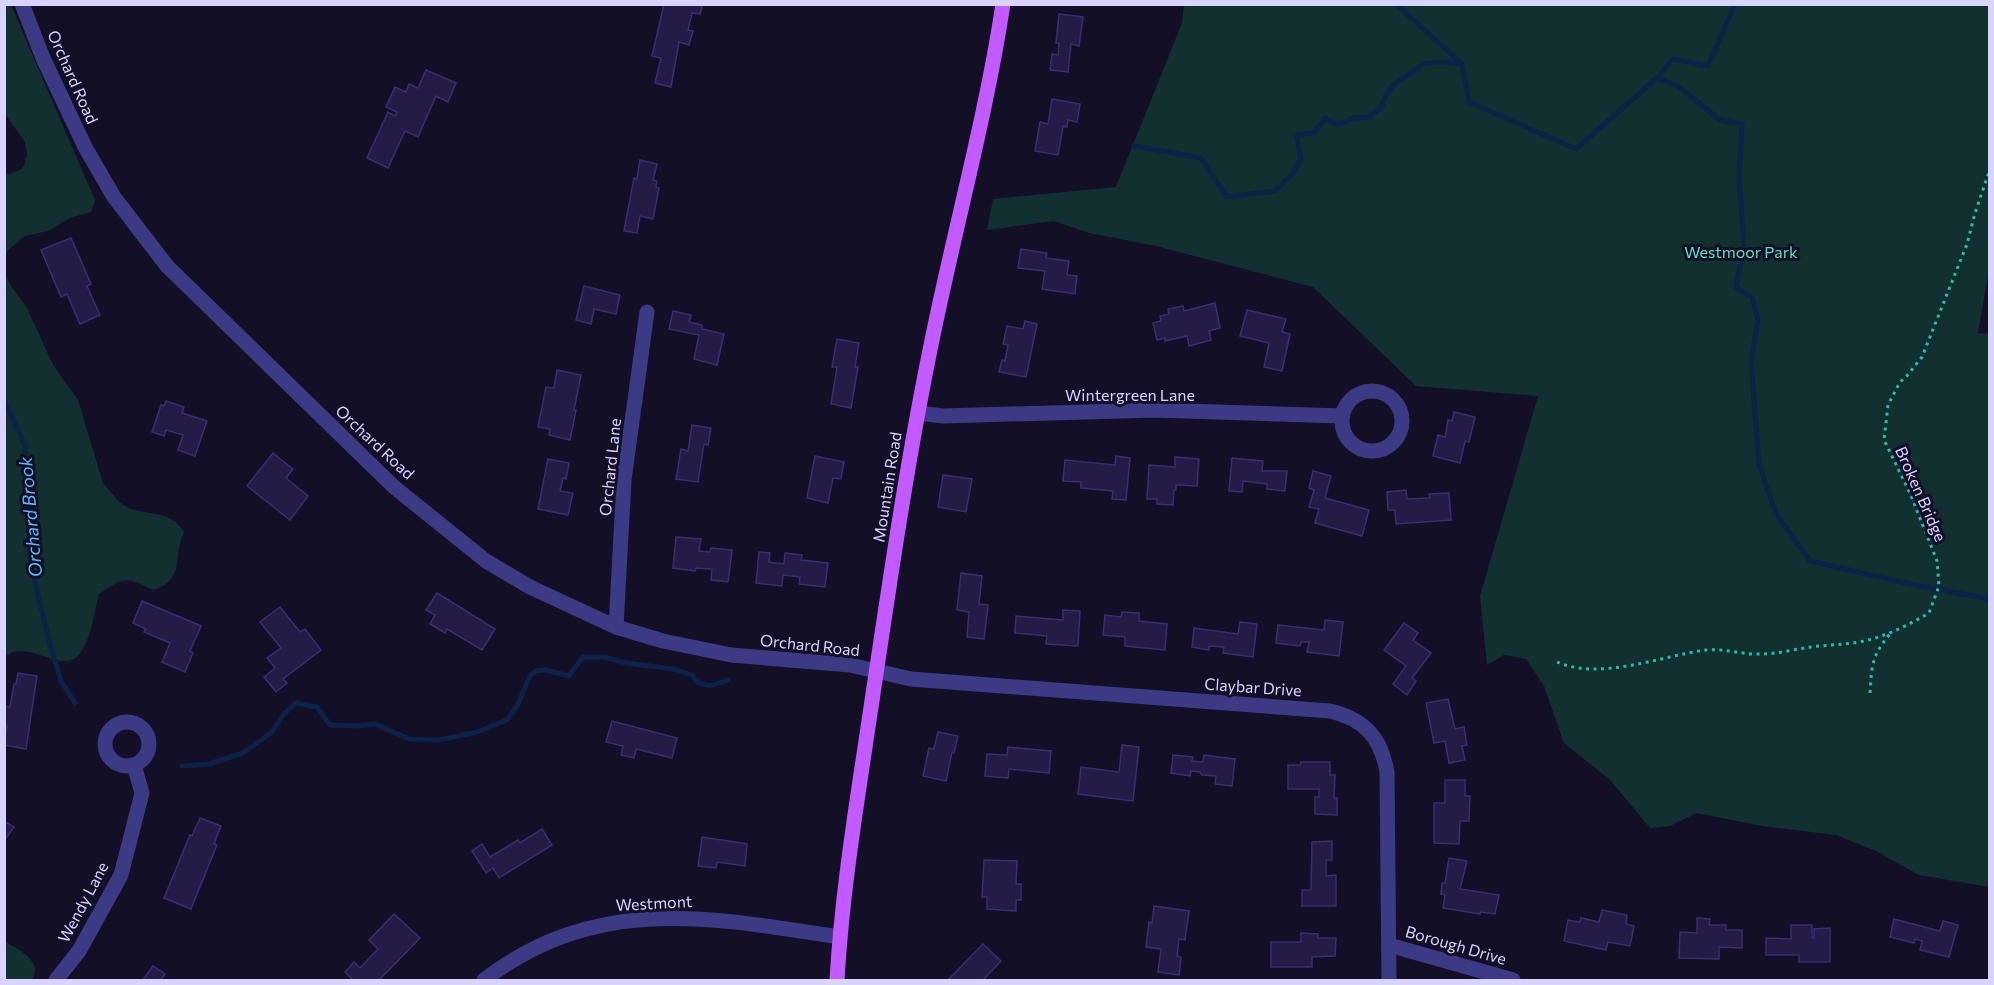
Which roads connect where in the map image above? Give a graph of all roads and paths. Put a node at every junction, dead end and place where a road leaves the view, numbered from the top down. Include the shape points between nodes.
1 (22, 4) edge
2 (1003, 4) edge
3 (1989, 169) edge
4 (647, 312) dead end
5 (918, 413) junction
6 (1342, 416) junction
7 (616, 627) junction
8 (1891, 632) junction
9 (1557, 662) dead end
10 (877, 671) junction
11 (1870, 693) dead end
12 (134, 765) dead end
13 (839, 937) junction
14 (1389, 945) junction
15 (56, 981) edge
16 (484, 981) edge
17 (837, 981) edge
18 (1389, 981) edge
19 (1513, 981) edge

1 - 7 street, Orchard Road via 85,147 114,197 167,266 394,487 486,561 530,587
2 - 5 main road, Mountain Road
3 - 8 path, Broken Bridge via 1967,244 1922,357 1900,382 1888,405 1884,440 1930,542 1937,561 1939,586 1929,613
4 - 7 street, Orchard Lane via 624,480
5 - 6 street, Wintergreen Lane via 943,416 1154,411
5 - 10 main road, Mountain Road
6 - 6 street via 1346,437 1370,451 1390,445 1402,424 1398,404 1377,390 1356,394
7 - 10 street, Orchard Road via 699,650
8 - 9 path, Broken Bridge via 1853,643 1760,654 1707,650 1618,669
8 - 11 path via 1873,659
10 - 13 main road, Mountain Road
10 - 14 street, Claybar Drive via 911,679 1330,711 1356,720 1377,741 1387,772
12 - 15 street, Wendy Lane via 142,793 121,875 80,951
13 - 16 street, Westmont via 734,922 651,918 570,934 498,969
13 - 17 main road, Mountain Road
14 - 18 street, Claybar Drive
14 - 19 street, Borough Drive

